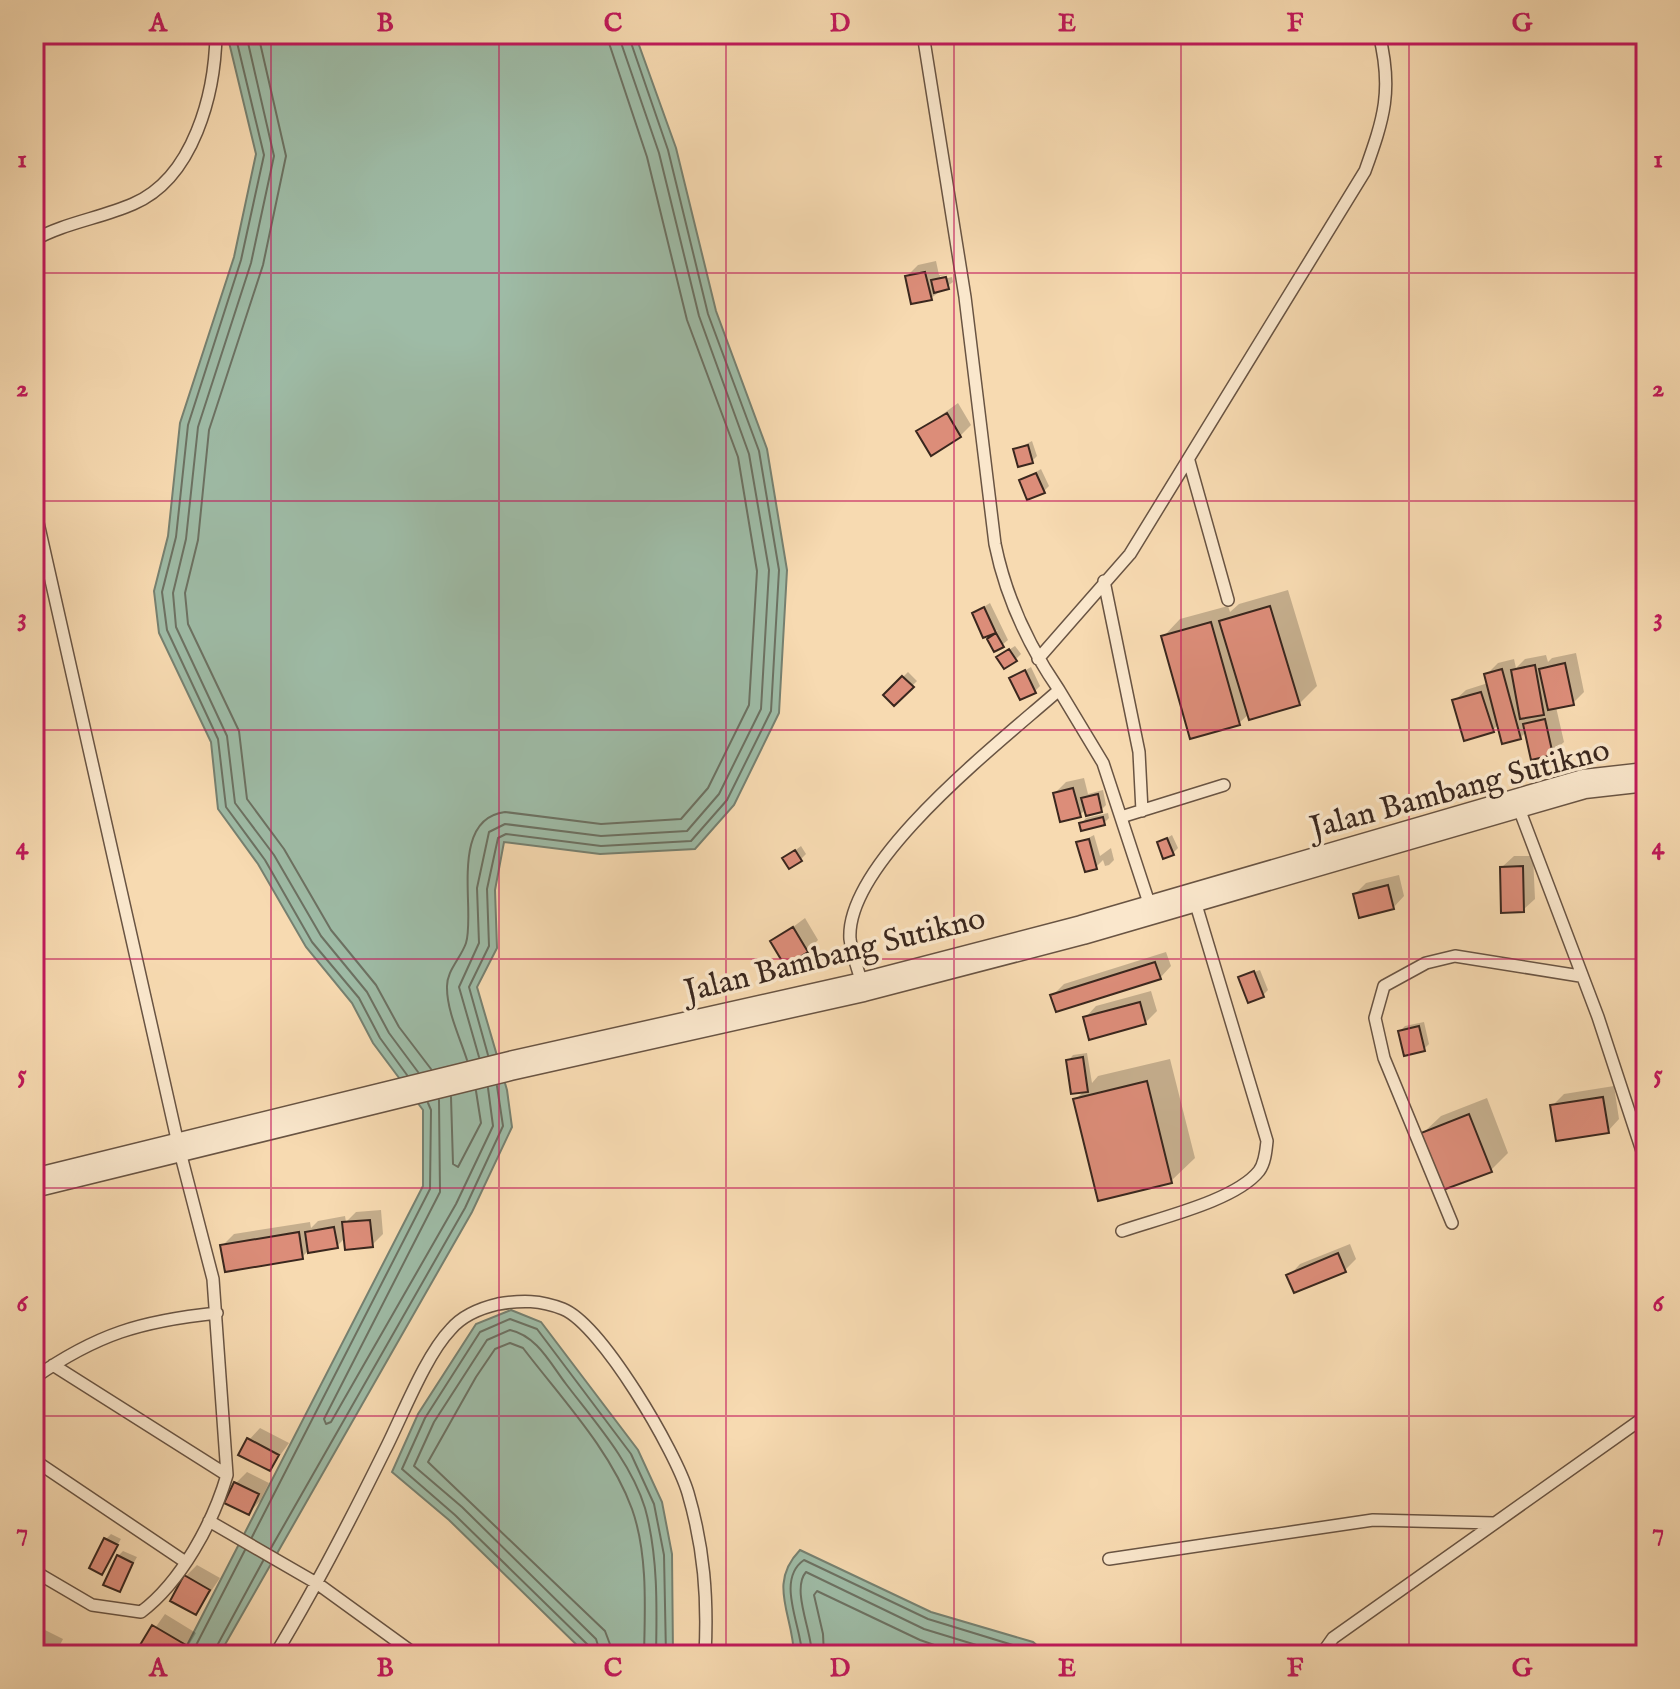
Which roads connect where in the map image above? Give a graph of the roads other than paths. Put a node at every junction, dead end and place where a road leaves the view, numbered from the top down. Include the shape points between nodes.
1 (216, 34) edge
2 (923, 34) edge
3 (1379, 34) edge
4 (34, 240) edge
5 (1189, 461) junction
6 (34, 505) edge
7 (1104, 581) junction
8 (1228, 600) dead end
9 (1038, 659) junction
10 (1059, 690) junction
11 (1646, 777) edge
12 (1224, 785) dead end
13 (1518, 806) junction
14 (1142, 811) junction
15 (1121, 817) junction
16 (1194, 897) junction
17 (1151, 909) junction
18 (1580, 976) junction
19 (863, 987) junction
20 (179, 1148) junction
21 (1646, 1163) edge
22 (34, 1183) edge
23 (1452, 1223) dead end
24 (1122, 1231) dead end
25 (217, 1313) junction
26 (53, 1365) junction
27 (34, 1378) edge
28 (1646, 1416) edge
29 (34, 1460) edge
30 (227, 1475) junction
31 (209, 1521) junction
32 (1495, 1523) junction
33 (1109, 1559) dead end
34 (184, 1561) junction
35 (34, 1571) edge
36 (318, 1584) junction
37 (275, 1655) edge
38 (416, 1655) edge
39 (705, 1655) edge
40 (1321, 1655) edge

1 - 4 lane via 208,101 198,128 164,182 135,203
2 - 9 lane via 965,297 995,544 1003,585
3 - 5 lane via 1386,112 1365,171
5 - 7 lane via 1130,554
5 - 8 lane
6 - 20 lane
7 - 9 lane
7 - 14 lane via 1139,752
9 - 10 lane
10 - 15 lane via 1103,763
10 - 19 lane via 936,799 885,856 859,901 850,938
11 - 13 street, Jalan Bambang Sutikno via 1584,784
12 - 14 lane
13 - 16 street, Jalan Bambang Sutikno
13 - 18 lane
14 - 15 lane
15 - 17 lane
16 - 17 street, Jalan Bambang Sutikno
16 - 24 lane via 1267,1141 1265,1156 1260,1170 1244,1183
17 - 19 street, Jalan Bambang Sutikno
18 - 21 lane
18 - 23 lane via 1455,956 1426,963 1384,986 1375,1018 1384,1058
19 - 20 street, Jalan Bambang Sutikno
20 - 22 street, Jalan Bambang Sutikno
20 - 25 lane
25 - 26 lane via 156,1320 106,1337
25 - 30 lane
26 - 27 lane
26 - 30 lane
28 - 32 lane
29 - 34 lane
30 - 31 lane
31 - 34 lane
31 - 36 lane
32 - 33 lane via 1373,1520
32 - 40 lane via 1333,1638
34 - 35 lane via 159,1598 141,1612 92,1605
36 - 37 lane
36 - 38 lane
36 - 39 lane via 450,1329 480,1308 527,1299 566,1310 594,1334 638,1395 687,1489 704,1559

